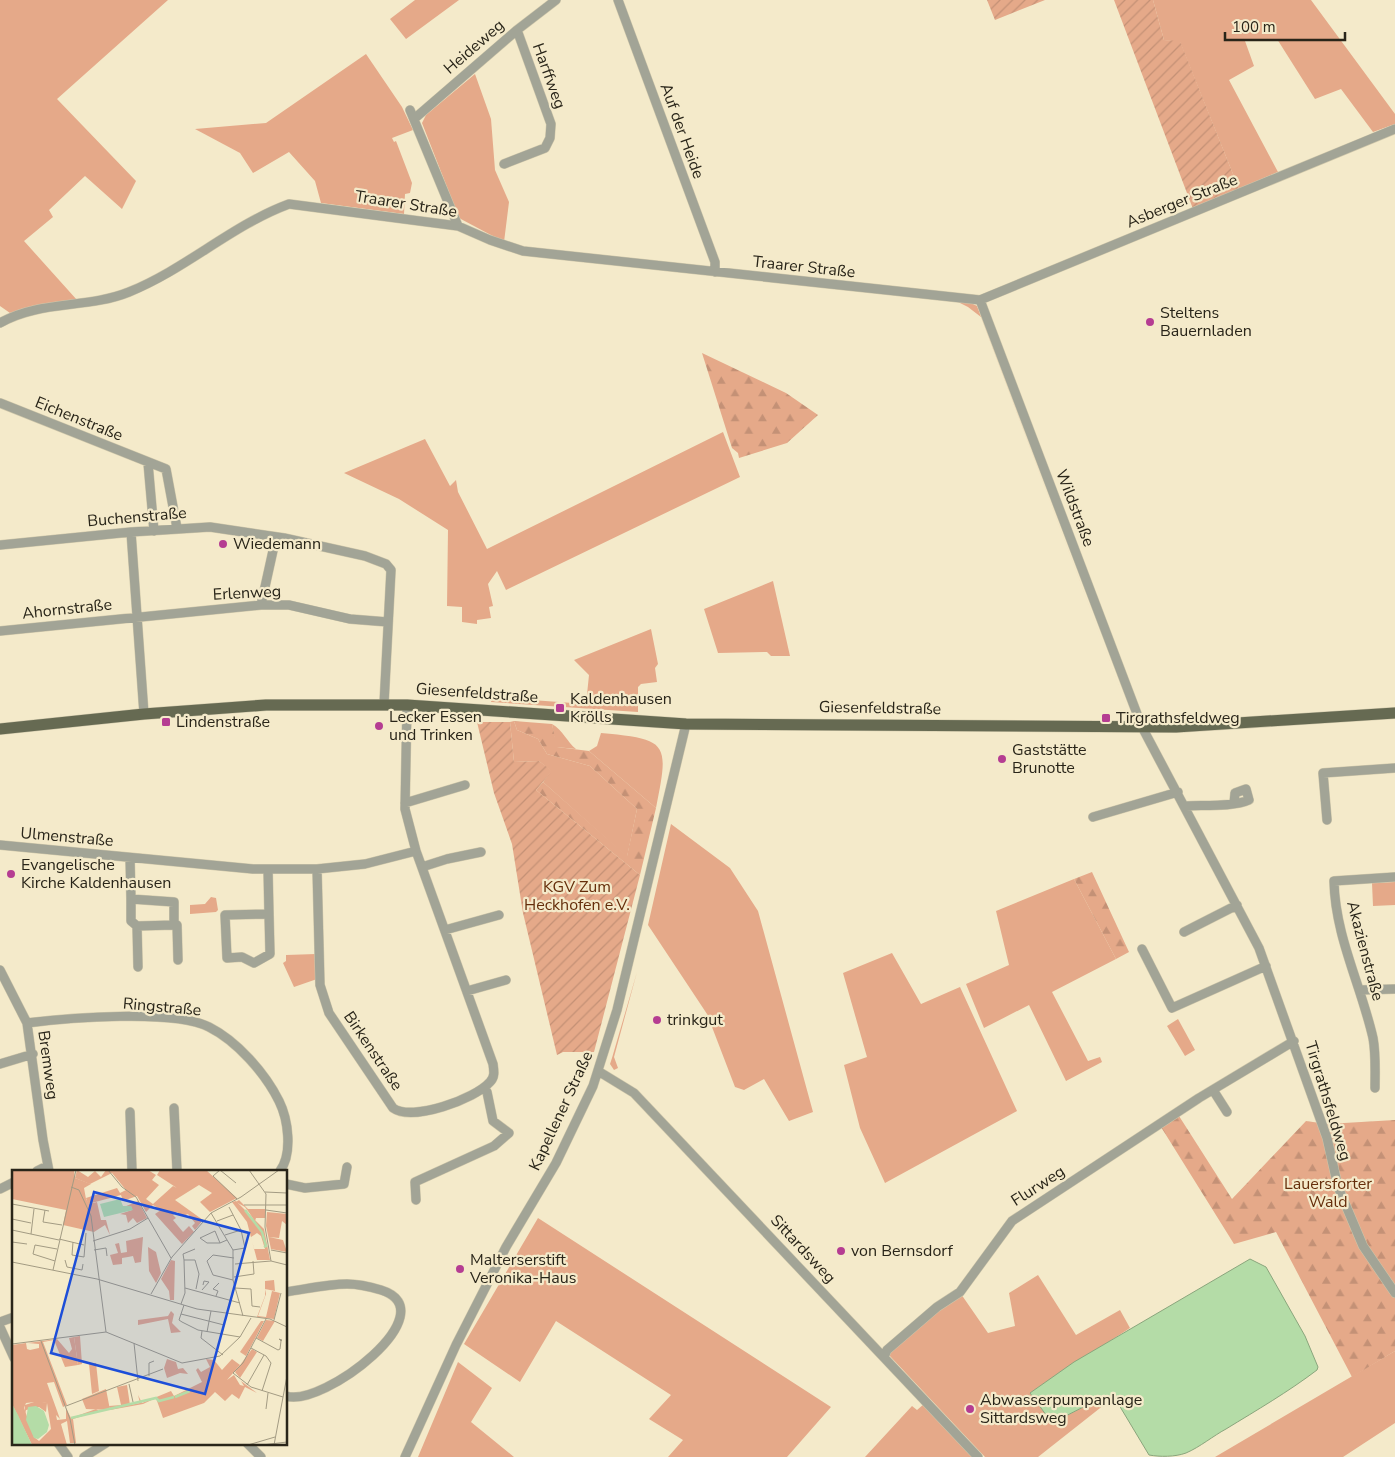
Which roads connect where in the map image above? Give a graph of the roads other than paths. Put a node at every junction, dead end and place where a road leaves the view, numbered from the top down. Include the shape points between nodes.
1 (556, 0) edge
2 (618, 0) edge
3 (517, 30) junction
4 (410, 110) dead end
5 (414, 119) junction
6 (1395, 129) edge
7 (504, 164) dead end
8 (458, 226) junction
9 (715, 272) junction
10 (980, 300) junction
11 (0, 323) edge
12 (0, 402) edge
13 (148, 463) junction
14 (177, 528) junction
15 (154, 531) junction
16 (131, 532) junction
17 (276, 537) junction
18 (0, 545) edge
19 (261, 605) junction
20 (137, 617) junction
21 (388, 622) junction
22 (0, 631) edge
23 (384, 704) junction
24 (407, 705) junction
25 (1395, 713) edge
26 (144, 714) junction
27 (686, 724) junction
28 (1137, 727) junction
29 (0, 729) edge
30 (1395, 768) edge
31 (465, 785) dead end
32 (1178, 792) junction
33 (405, 803) junction
34 (1234, 803) dead end
35 (1186, 806) junction
36 (1093, 817) dead end
37 (1327, 820) dead end
38 (0, 845) edge
39 (416, 851) junction
40 (480, 852) dead end
41 (130, 858) junction
42 (422, 867) junction
43 (268, 869) junction
44 (317, 869) junction
45 (1395, 877) edge
46 (131, 899) junction
47 (1237, 905) junction
48 (269, 914) junction
49 (499, 916) dead end
50 (174, 925) junction
51 (137, 926) junction
52 (445, 930) junction
53 (1184, 932) dead end
54 (1142, 949) dead end
55 (178, 960) dead end
56 (1266, 966) junction
57 (138, 967) dead end
58 (0, 970) edge
59 (506, 980) dead end
60 (1395, 989) edge
61 (1360, 990) junction
62 (467, 991) junction
63 (27, 1023) junction
64 (1294, 1041) junction
65 (32, 1054) junction
66 (0, 1064) edge
67 (598, 1071) junction
68 (483, 1088) junction
69 (1375, 1088) dead end
70 (1213, 1090) junction
71 (174, 1108) dead end
72 (130, 1112) dead end
73 (1227, 1112) dead end
74 (347, 1167) dead end
75 (48, 1168) edge
76 (132, 1170) edge
77 (177, 1170) edge
78 (280, 1170) edge
79 (12, 1183) edge
80 (288, 1184) edge
81 (0, 1188) edge
82 (416, 1200) dead end
83 (288, 1292) edge
84 (1395, 1294) edge
85 (12, 1318) edge
86 (0, 1322) edge
87 (0, 1327) edge
88 (12, 1354) edge
89 (884, 1357) junction
90 (288, 1396) edge
91 (59, 1444) edge
92 (104, 1444) edge
93 (248, 1444) edge
94 (68, 1457) edge
95 (84, 1457) edge
96 (261, 1457) edge
97 (405, 1457) edge
98 (978, 1457) edge

1 - 3 street, Heideweg
2 - 9 street, Auf der Heide via 715,262
3 - 5 street, Heideweg
3 - 7 street, Harffweg via 550,124 550,138 545,148
4 - 5 street
5 - 8 street
6 - 10 street, Asberger Straße
8 - 9 street, Traarer Straße via 523,251
8 - 11 street, Traarer Straße via 289,204 270,210 195,258 127,293 94,302 48,306
9 - 10 street, Traarer Straße
10 - 28 street, Wildstraße
12 - 13 street, Eichenstraße
13 - 14 street, Eichenstraße via 166,470
13 - 15 street
14 - 15 street, Buchenstraße
14 - 17 street, Buchenstraße via 210,527
15 - 16 street, Buchenstraße
16 - 18 street, Buchenstraße
16 - 20 street
17 - 19 street
17 - 21 street, Buchenstraße via 365,556 386,564 391,579
19 - 20 street, Erlenweg
19 - 21 street, Erlenweg via 289,605 350,619
20 - 22 street, Ahornstraße
20 - 26 street
21 - 23 street, Buchenstraße
23 - 24 main road, Giesenfeldstraße
23 - 26 main road, Giesenfeldstraße via 266,705
24 - 27 main road, Giesenfeldstraße
24 - 33 street
25 - 28 main road, Giesenfeldstraße
26 - 29 main road, Giesenfeldstraße
27 - 28 main road, Giesenfeldstraße
27 - 67 street, Kapellener Straße via 617,1010
28 - 32 street, Tirgrathsfeldweg
30 - 37 street via 1324,773
31 - 33 street
32 - 35 street, Tirgrathsfeldweg
32 - 36 street
33 - 39 street
34 - 35 street
35 - 47 street, Tirgrathsfeldweg
38 - 41 street, Ulmenstraße
39 - 42 street
39 - 44 street, Ulmenstraße via 365,864
40 - 42 street
41 - 43 street, Ulmenstraße
41 - 46 street, Ulmenstraße
42 - 52 street
43 - 44 street, Ulmenstraße
43 - 48 street
44 - 68 street, Birkenstraße via 322,998 393,1108 400,1114 426,1112
45 - 61 street, Akazienstraße via 1334,882 1334,902 1342,936
46 - 50 street via 174,902
46 - 51 street, Ulmenstraße via 131,921
47 - 53 street
47 - 56 street, Tirgrathsfeldweg
48 - 48 street via 225,915 227,958 242,957 254,963 270,954
49 - 52 street
50 - 51 street
50 - 55 street via 177,925
51 - 57 street, Ulmenstraße
52 - 62 street
54 - 56 street via 1172,1008
56 - 64 street, Tirgrathsfeldweg
58 - 63 street, Bremweg
59 - 62 street
60 - 61 street
61 - 69 street, Akazienstraße via 1373,1040
62 - 68 street via 493,1064 494,1074
63 - 65 street, Bremweg
63 - 78 street, Ringstraße via 111,1017 159,1018 207,1026 236,1047 273,1090 287,1126 287,1144
64 - 70 street, Flurweg
64 - 84 street, Tirgrathsfeldweg via 1327,1138 1338,1187 1363,1246
65 - 66 street
65 - 75 street, Bremweg
67 - 89 street, Sittardsweg via 634,1093
67 - 97 street, Kapellener Straße via 556,1163 506,1247 456,1345
68 - 82 street via 487,1092 493,1121 509,1133 494,1146 415,1182
70 - 73 street
70 - 89 street, Flurweg via 1012,1221 960,1292 937,1307 887,1350
71 - 77 street
72 - 76 street
74 - 80 street via 344,1184 305,1188
79 - 81 street
83 - 90 street via 329,1284 350,1284 394,1296 402,1310 402,1318 395,1329 359,1368 324,1388
85 - 86 street
87 - 88 street
89 - 98 street, Sittardsweg
91 - 94 street
92 - 95 street
93 - 96 street

